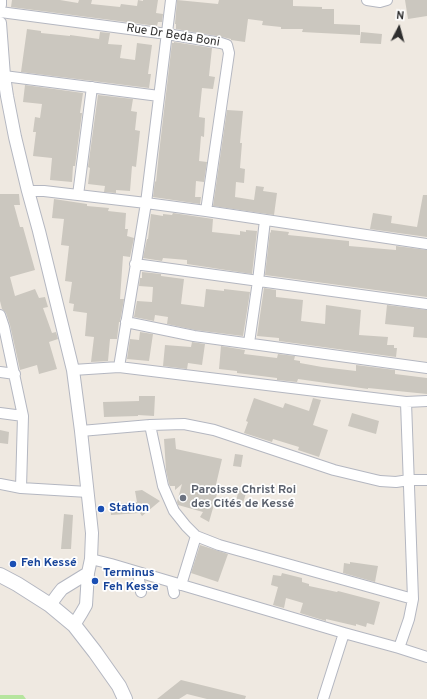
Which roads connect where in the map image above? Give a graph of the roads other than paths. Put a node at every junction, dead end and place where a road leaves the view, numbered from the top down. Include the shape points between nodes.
1 (0, 0) edge
2 (171, 0) edge
3 (367, 0) edge
4 (387, 0) edge
5 (0, 5) edge
6 (0, 12) edge
7 (0, 23) edge
8 (167, 34) junction
9 (4, 76) junction
10 (92, 87) junction
11 (159, 96) junction
12 (28, 191) junction
13 (78, 195) junction
14 (146, 203) junction
15 (206, 211) junction
16 (265, 220) junction
17 (427, 244) edge
18 (135, 264) junction
19 (258, 281) junction
20 (427, 304) edge
21 (0, 315) edge
22 (126, 322) junction
23 (249, 344) junction
24 (118, 367) junction
25 (427, 368) edge
26 (73, 370) junction
27 (0, 372) edge
28 (15, 374) junction
29 (427, 401) edge
30 (406, 402) junction
31 (0, 413) edge
32 (23, 416) junction
33 (150, 425) junction
34 (81, 431) junction
35 (409, 480) junction
36 (427, 480) edge
37 (0, 484) edge
38 (21, 488) junction
39 (88, 492) junction
40 (196, 536) junction
41 (91, 559) junction
42 (88, 573) junction
43 (138, 573) junction
44 (0, 575) edge
45 (176, 587) junction
46 (141, 592) dead end
47 (413, 599) junction
48 (50, 605) junction
49 (74, 625) junction
50 (344, 633) junction
51 (398, 648) junction
52 (427, 657) edge
53 (125, 699) edge
54 (323, 699) edge

1 - 5 street
2 - 8 street
3 - 4 street
6 - 8 street, Rue Dr Beda Boni
7 - 9 street
8 - 11 street
8 - 15 street, Rue Dr Beda Boni via 221,43 227,45 229,53
9 - 10 street
9 - 12 street
10 - 11 street
10 - 13 street
11 - 14 street
12 - 13 street
12 - 26 street
13 - 14 street
14 - 15 street
14 - 18 street
15 - 16 street
16 - 17 street
16 - 19 street
18 - 19 street
18 - 22 street
19 - 20 street
19 - 23 street
21 - 28 street
22 - 23 street
22 - 24 street
23 - 25 street
24 - 26 street
24 - 30 street
26 - 34 street
27 - 28 street
28 - 32 street
29 - 30 street
30 - 35 street
31 - 32 street
32 - 38 street
33 - 34 street
33 - 35 street via 184,424 214,430 334,470 380,481
33 - 40 street via 163,486 174,511
34 - 39 street
35 - 36 street
35 - 47 street
37 - 38 street
38 - 39 street
39 - 41 street via 92,533
40 - 45 street
40 - 47 street via 219,545
41 - 42 street
41 - 43 street
42 - 48 street via 62,589
42 - 49 street via 86,605
43 - 45 street
43 - 46 street
44 - 48 main road
45 - 50 street
47 - 51 street via 409,619
48 - 49 main road
49 - 53 main road via 119,686
50 - 51 street
50 - 54 street
51 - 52 street

